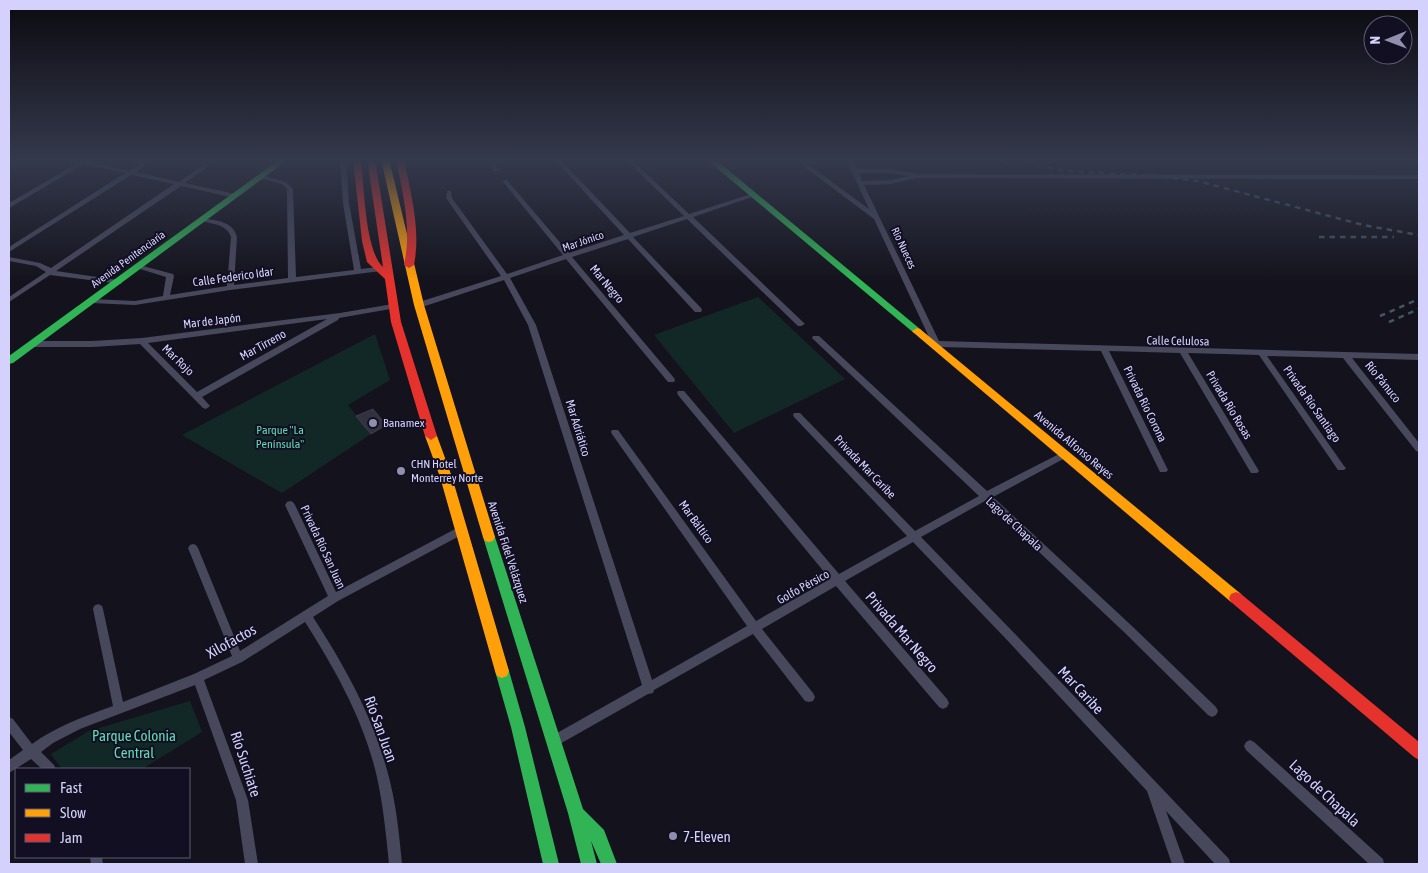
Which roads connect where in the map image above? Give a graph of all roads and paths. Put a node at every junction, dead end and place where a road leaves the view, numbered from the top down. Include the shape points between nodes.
1 (88, 200) edge
2 (156, 200) edge
3 (230, 200) edge
4 (290, 200) edge
5 (346, 200) edge
6 (360, 200) edge
7 (377, 200) edge
8 (394, 200) edge
9 (407, 200) edge
10 (450, 200) edge
11 (521, 200) edge
12 (595, 200) edge
13 (671, 200) edge
14 (738, 200) edge
15 (759, 200) edge
16 (852, 200) edge
17 (868, 200) edge
18 (688, 216) junction
19 (878, 219) junction
20 (203, 220) junction
21 (629, 236) junction
22 (9, 250) edge
23 (568, 256) junction
24 (9, 259) edge
25 (409, 265) junction
26 (139, 267) junction
27 (378, 269) junction
28 (358, 272) junction
29 (51, 273) junction
30 (388, 277) junction
31 (506, 278) junction
32 (292, 280) junction
33 (118, 282) junction
34 (230, 288) junction
35 (166, 298) junction
36 (9, 300) edge
37 (91, 301) junction
38 (419, 305) junction
39 (393, 306) junction
40 (698, 310) dead end
41 (340, 315) junction
42 (801, 324) dead end
43 (816, 338) dead end
44 (142, 341) junction
45 (33, 344) junction
46 (937, 346) junction
47 (1104, 350) junction
48 (1183, 352) junction
49 (1262, 354) junction
50 (1345, 355) junction
51 (1419, 357) edge
52 (9, 362) edge
53 (671, 380) dead end
54 (681, 393) dead end
55 (198, 395) junction
56 (206, 406) dead end
57 (796, 415) dead end
58 (616, 432) dead end
59 (1419, 449) edge
60 (1064, 455) junction
61 (1341, 468) dead end
62 (1164, 470) dead end
63 (1254, 471) dead end
64 (984, 497) junction
65 (290, 505) dead end
66 (462, 530) junction
67 (915, 537) junction
68 (193, 548) dead end
69 (838, 582) junction
70 (334, 598) junction
71 (98, 609) dead end
72 (307, 616) junction
73 (755, 628) junction
74 (238, 658) junction
75 (198, 678) junction
76 (649, 689) junction
77 (809, 696) dead end
78 (943, 703) dead end
79 (119, 709) junction
80 (1212, 711) dead end
81 (9, 723) edge
82 (554, 741) junction
83 (1250, 746) dead end
84 (30, 750) junction
85 (1419, 752) edge
86 (9, 767) edge
87 (49, 768) edge
88 (1152, 788) junction
89 (576, 814) junction
90 (252, 864) edge
91 (396, 864) edge
92 (551, 864) edge
93 (589, 864) edge
94 (609, 864) edge
95 (1178, 864) edge
96 (1224, 864) edge
97 (1378, 864) edge

1 - 22 street
2 - 29 street
3 - 20 main road, Avenida Penitenciaría
4 - 32 street
5 - 28 street
6 - 27 main road via 366,242 372,262
7 - 30 main road
8 - 25 main road, Avenida Fidel Velázquez
9 - 25 main road via 414,236
10 - 31 street, Mar Adriático
11 - 23 street, Mar Negro
12 - 21 street
13 - 18 street
14 - 18 street, Mar Jónico
15 - 46 main road, Avenida Alfonso Reyes
16 - 19 street
17 - 19 street, Río Nueces
18 - 21 street, Mar Jónico
18 - 42 street
19 - 46 street, Río Nueces
20 - 26 main road, Avenida Penitenciaría
20 - 34 street via 232,230
21 - 23 street, Mar Jónico
21 - 40 street
23 - 31 street, Mar Jónico
23 - 53 street, Mar Negro
24 - 29 street via 46,267
25 - 38 main road, Avenida Fidel Velázquez
26 - 33 main road, Avenida Penitenciaría
26 - 35 street via 170,276
27 - 28 street, Calle Federico Idar
27 - 30 main road
28 - 32 street, Calle Federico Idar
29 - 33 street
29 - 36 street
30 - 39 main road
31 - 38 street, Mar Jónico
31 - 76 street, Mar Adriático via 524,307 539,343
32 - 34 street, Calle Federico Idar
33 - 37 main road, Avenida Penitenciaría
34 - 35 street, Calle Federico Idar
35 - 37 street, Calle Federico Idar via 125,304
37 - 45 main road, Avenida Penitenciaría
38 - 82 main road, Avenida Fidel Velázquez
39 - 41 street, Mar de Japón
39 - 66 main road
41 - 44 street, Mar de Japón
41 - 55 street, Mar Tirreno
43 - 64 street, Lago de Chapala
44 - 45 street, Mar de Japón
44 - 55 street, Mar Rojo
45 - 52 main road, Avenida Penitenciaría
46 - 47 street, Calle Celulosa
46 - 60 main road, Avenida Alfonso Reyes
47 - 48 street, Calle Celulosa
47 - 62 street, Privada Río Corona
48 - 49 street, Calle Celulosa
48 - 63 street, Privada Río Rosas
49 - 50 street, Calle Celulosa
49 - 61 street, Privada Río Santiago
50 - 51 street, Calle Celulosa
50 - 59 street, Río Pánuco
54 - 69 street
55 - 56 street, Mar Rojo
57 - 67 street, Privada Mar Caribe
58 - 73 street, Mar Báltico
60 - 64 street, Golfo Pérsico
60 - 85 main road, Avenida Alfonso Reyes
64 - 67 street, Golfo Pérsico
64 - 80 street, Lago de Chapala
65 - 70 street, Privada Río San Juan
66 - 70 street, Xilofactos
66 - 92 main road via 518,727
67 - 69 street, Golfo Pérsico
67 - 88 street, Mar Caribe
68 - 74 street
69 - 73 street, Golfo Pérsico
69 - 78 street, Privada Mar Negro
70 - 72 street, Xilofactos
71 - 79 street
72 - 74 street, Xilofactos
72 - 91 street, Río San Juan via 347,683 378,760 387,796
73 - 76 street, Golfo Pérsico
73 - 77 street, Mar Báltico
74 - 75 street, Xilofactos
75 - 79 street, Xilofactos
75 - 90 street, Río Suchiate via 242,800
76 - 82 street, Golfo Pérsico
79 - 84 street, Xilofactos via 77,725
81 - 84 street
82 - 89 main road, Avenida Fidel Velázquez
83 - 97 street, Lago de Chapala
84 - 86 street, Xilofactos
84 - 87 street
88 - 95 street
88 - 96 street, Mar Caribe
89 - 93 main road, Avenida Fidel Velázquez
89 - 94 main road via 594,828

